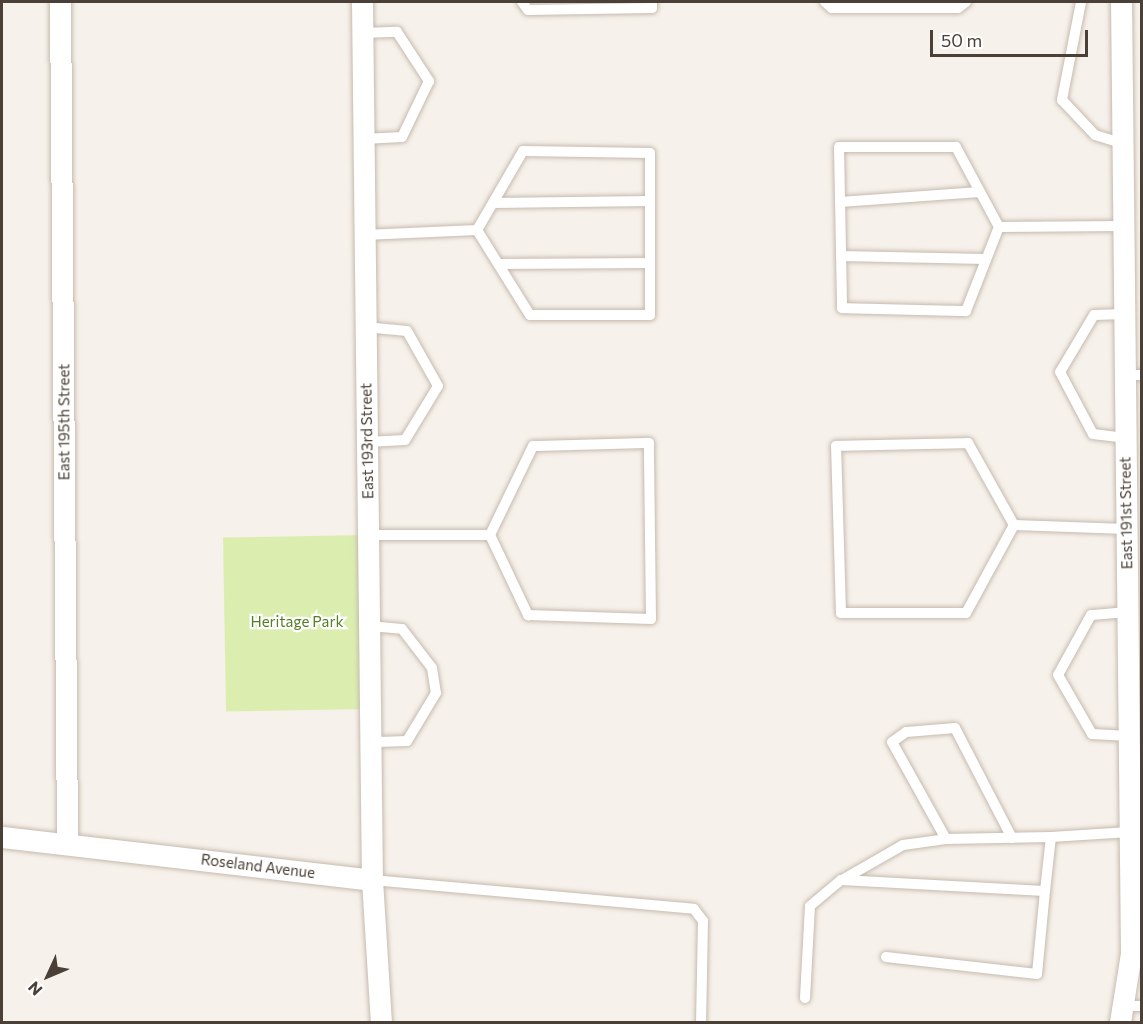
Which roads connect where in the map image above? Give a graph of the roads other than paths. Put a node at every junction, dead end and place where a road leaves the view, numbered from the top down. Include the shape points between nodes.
1 (60, 2) edge
2 (362, 2) edge
3 (522, 2) edge
4 (652, 2) edge
5 (825, 2) edge
6 (966, 2) edge
7 (1081, 2) edge
8 (1121, 2) edge
9 (362, 33) junction
10 (363, 139) junction
11 (1122, 143) junction
12 (980, 192) junction
13 (650, 201) junction
14 (840, 202) junction
15 (493, 203) junction
16 (1123, 226) junction
17 (999, 227) junction
18 (477, 230) junction
19 (364, 236) junction
20 (841, 256) junction
21 (987, 259) junction
22 (650, 262) junction
23 (498, 264) junction
24 (1124, 314) junction
25 (365, 327) junction
26 (1133, 375) edge
27 (1125, 438) junction
28 (367, 442) junction
29 (1014, 525) junction
30 (1126, 529) junction
31 (368, 535) junction
32 (490, 535) junction
33 (1127, 612) junction
34 (369, 626) junction
35 (1135, 672) edge
36 (1129, 736) junction
37 (370, 742) junction
38 (1130, 832) junction
39 (2, 837) edge
40 (1051, 837) junction
41 (1012, 838) junction
42 (946, 839) junction
43 (67, 843) junction
44 (372, 880) junction
45 (841, 880) junction
46 (1045, 891) junction
47 (886, 957) dead end
48 (805, 998) dead end
49 (1129, 1012) edge
50 (381, 1023) edge
51 (701, 1023) edge

1 - 43 street, East 195th Street
2 - 9 street, East 193rd Street
3 - 4 lane via 528,10 652,8
5 - 6 lane via 832,8 958,8
7 - 11 lane via 1062,100 1095,135
8 - 11 street, East 191st Street
9 - 10 street, East 193rd Street
9 - 10 lane via 397,32 429,81 402,137
10 - 19 street, East 193rd Street
11 - 16 street, East 191st Street
12 - 14 lane
12 - 14 lane via 956,147 839,147
12 - 17 lane
13 - 15 lane
13 - 15 lane via 650,153 523,151
13 - 22 lane
14 - 20 lane
15 - 18 lane
16 - 17 lane
16 - 24 street, East 191st Street
17 - 21 lane
18 - 19 lane
18 - 23 lane
19 - 25 street, East 193rd Street
20 - 21 lane
20 - 21 lane via 842,308 966,311
22 - 23 lane
22 - 23 lane via 650,315 530,315
24 - 26 street, East 191st Street
24 - 27 lane via 1094,315 1060,372 1094,435
25 - 28 street, East 193rd Street
25 - 28 lane via 407,331 438,386 405,440
26 - 27 street, East 191st Street
27 - 30 street, East 191st Street
28 - 31 street, East 193rd Street
29 - 29 lane via 968,442 836,446 841,612 966,613
29 - 30 lane
30 - 33 street, East 191st Street
31 - 32 lane
31 - 34 street, East 193rd Street
32 - 32 lane via 528,615 651,619 649,443 533,446
33 - 35 street, East 191st Street
33 - 36 lane via 1091,615 1058,675 1092,734
34 - 37 street, East 193rd Street
34 - 37 lane via 402,629 432,668 436,693 407,741
35 - 36 street, East 191st Street
36 - 38 street, East 191st Street
37 - 44 street, East 193rd Street
38 - 40 lane
38 - 49 street, East 191st Street
39 - 43 street, Roseland Avenue
40 - 41 lane
40 - 46 lane
41 - 42 lane
41 - 42 lane via 954,728 906,732 892,742
42 - 45 lane via 903,845
43 - 44 street, Roseland Avenue
44 - 50 street
44 - 51 lane via 694,909 703,921
45 - 46 lane
45 - 48 lane via 810,906
46 - 47 lane via 1037,974

